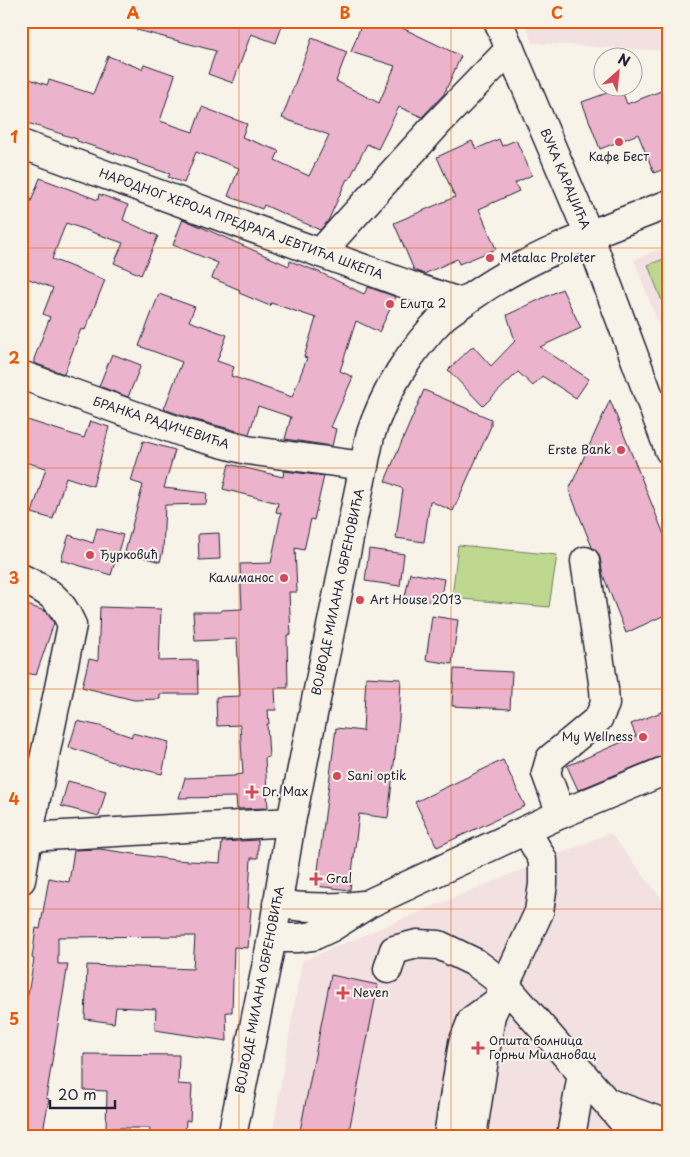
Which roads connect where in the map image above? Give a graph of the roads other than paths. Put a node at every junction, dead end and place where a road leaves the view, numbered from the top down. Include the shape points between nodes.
1 (494, 22) edge
2 (510, 49) junction
3 (21, 144) edge
4 (669, 204) edge
5 (589, 235) junction
6 (320, 253) junction
7 (462, 303) junction
8 (21, 375) edge
9 (669, 450) edge
10 (364, 466) junction
11 (585, 562) dead end
12 (21, 578) edge
13 (669, 769) edge
14 (561, 814) junction
15 (290, 822) junction
16 (526, 830) junction
17 (28, 838) junction
18 (21, 880) edge
19 (277, 904) junction
20 (370, 904) junction
21 (272, 938) junction
22 (388, 968) dead end
23 (501, 994) junction
24 (582, 1074) junction
25 (608, 1103) junction
26 (669, 1124) edge
27 (232, 1136) edge
28 (448, 1136) edge
29 (472, 1136) edge
30 (571, 1136) edge
31 (636, 1136) edge

1 - 2 street, ВУКА КАРАЏИЋА
2 - 5 street, ВУКА КАРАЏИЋА
2 - 6 street
3 - 6 street, НАРОДНОГ ХЕРОЈА ПРЕДРАГА ЈЕВТИЋА ШКЕПА
4 - 5 street, ВОЈВОДЕ МИЛАНА ОБРЕНОВИЋА
5 - 7 street, ВОЈВОДЕ МИЛАНА ОБРЕНОВИЋА via 514,270
5 - 9 street, ВУКА КАРАЏИЋА
6 - 7 street, НАРОДНОГ ХЕРОЈА ПРЕДРАГА ЈЕВТИЋА ШКЕПА
7 - 10 street, ВОЈВОДЕ МИЛАНА ОБРЕНОВИЋА via 444,316 426,336 396,379 376,419
8 - 10 street, БРАНКА РАДИЧЕВИЋА via 187,434 238,448
10 - 15 street, ВОЈВОДЕ МИЛАНА ОБРЕНОВИЋА
11 - 14 street via 605,704 598,718 550,759 546,773
12 - 17 street via 54,596 72,625
13 - 14 street
14 - 16 street
15 - 17 street
15 - 19 street, ВОЈВОДЕ МИЛАНА ОБРЕНОВИЋА
16 - 20 street
16 - 23 street via 542,860 539,912
17 - 18 street
19 - 20 street via 334,908
19 - 21 street, ВОЈВОДЕ МИЛАНА ОБРЕНОВИЋА
20 - 21 street via 312,936
21 - 27 street, ВОЈВОДЕ МИЛАНА ОБРЕНОВИЋА
22 - 23 street via 394,950 417,944 439,945 476,962
23 - 24 street
23 - 28 street via 472,1020 463,1043
23 - 29 street via 491,1015
24 - 25 street
24 - 30 street
25 - 26 street
25 - 31 street

